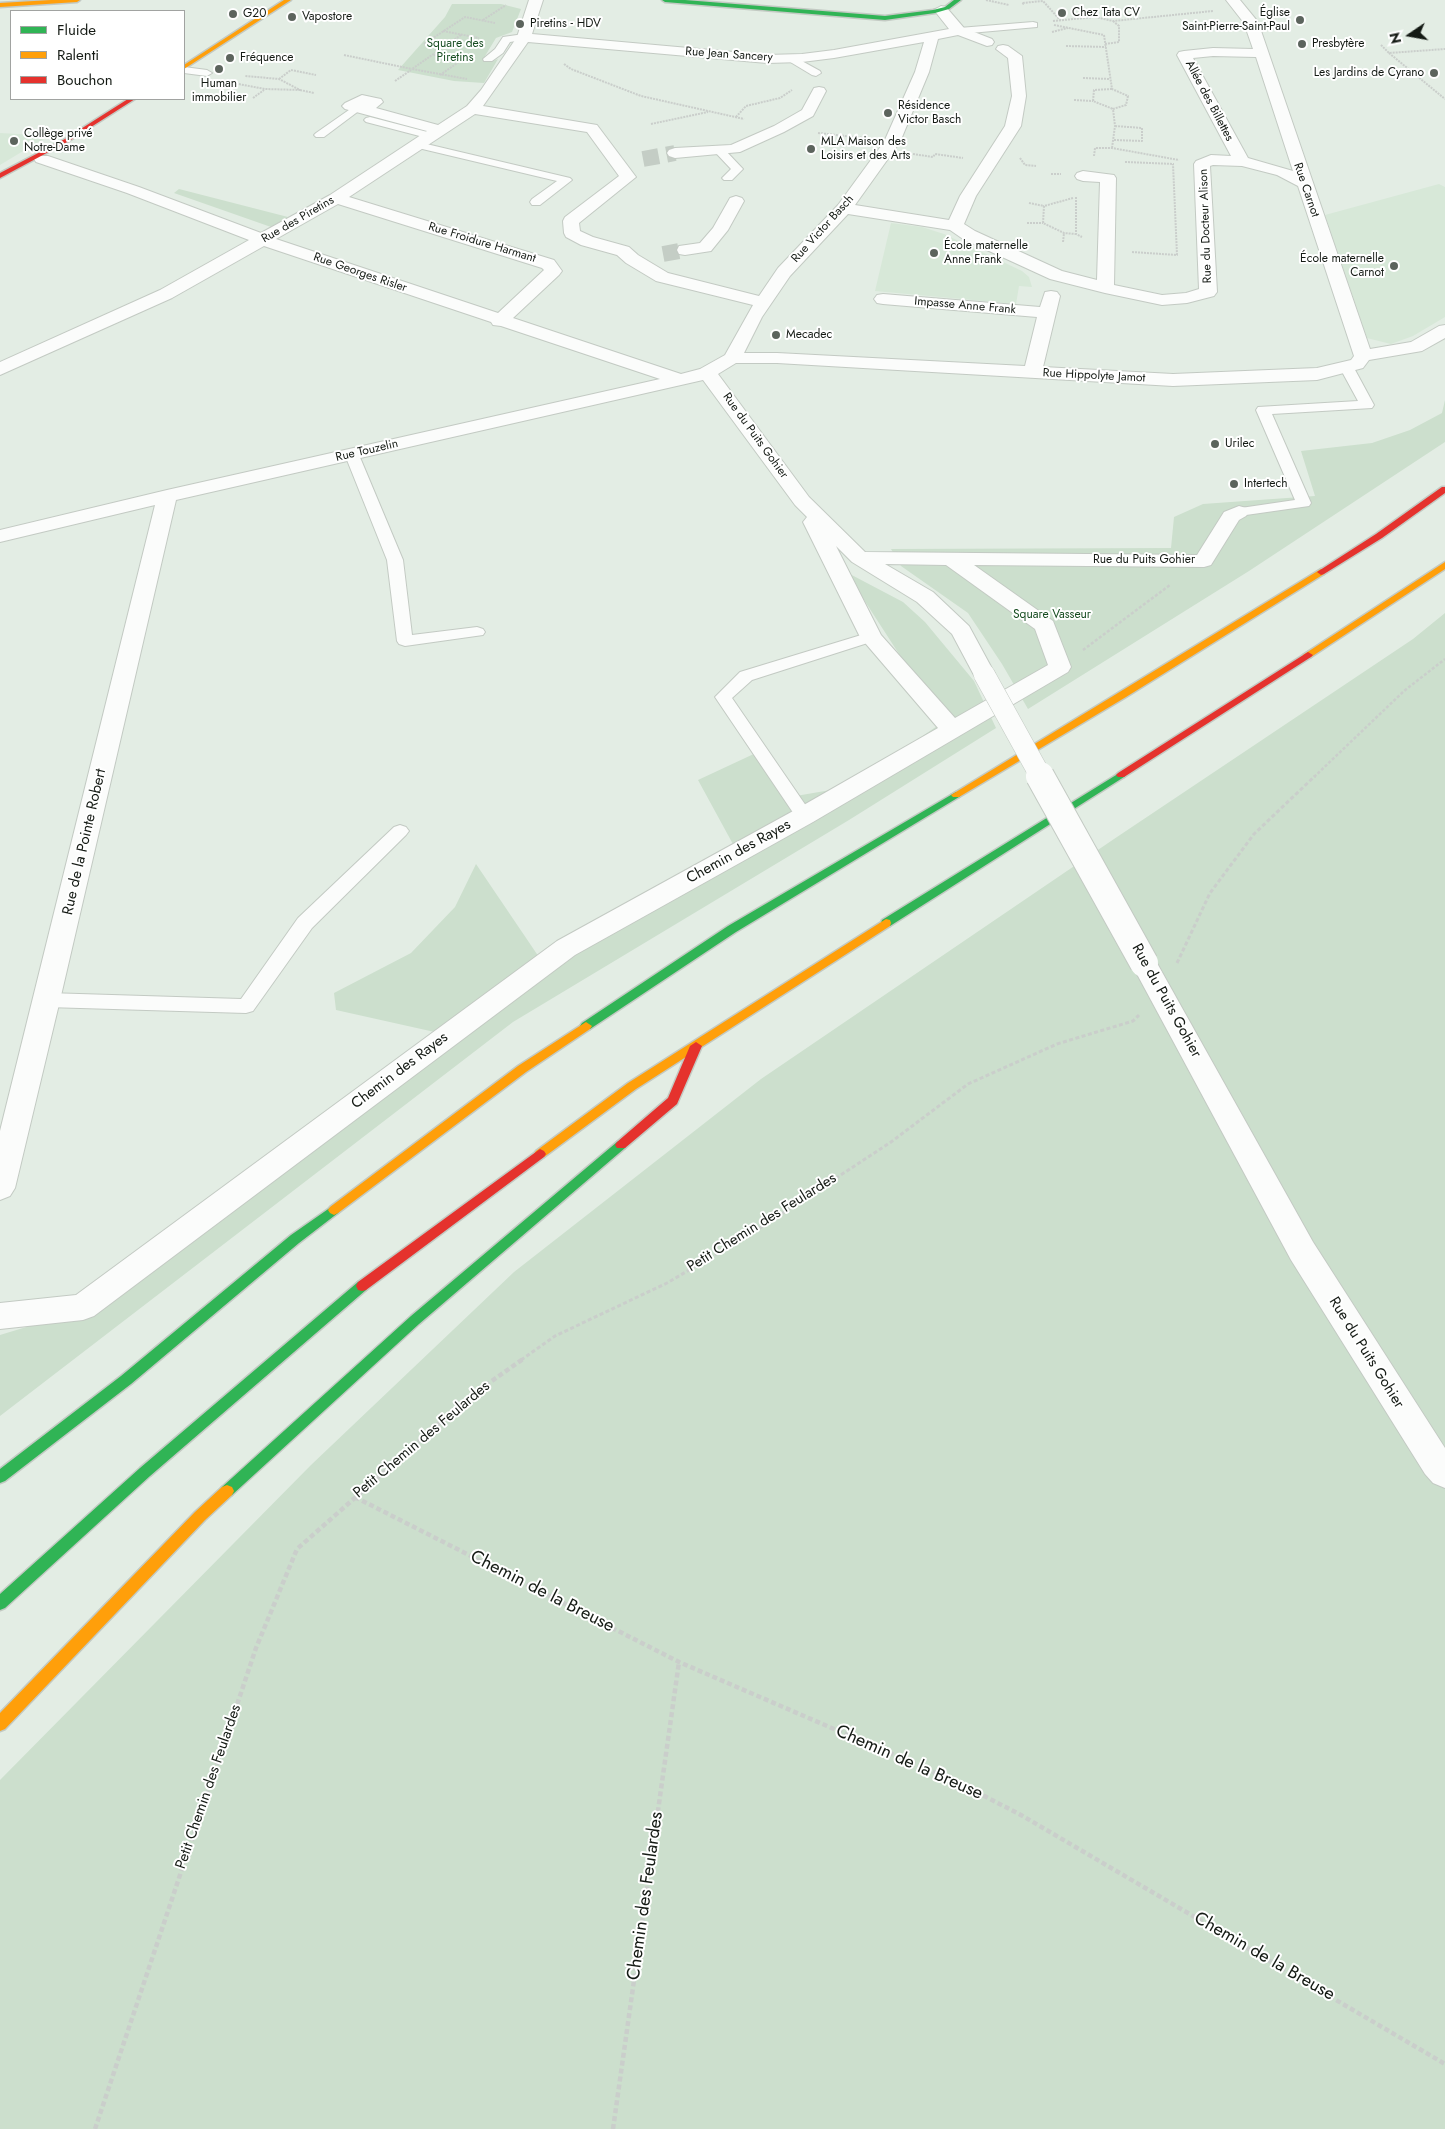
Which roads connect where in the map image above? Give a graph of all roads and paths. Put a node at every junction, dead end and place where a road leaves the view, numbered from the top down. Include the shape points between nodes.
1 (77, 0) edge
2 (274, 0) edge
3 (288, 0) edge
4 (536, 0) edge
5 (665, 0) edge
6 (741, 0) edge
7 (958, 0) edge
8 (986, 0) edge
9 (1048, 0) edge
10 (1043, 1) edge
11 (998, 2) dead end
12 (1237, 4) edge
13 (0, 5) edge
14 (506, 5) dead end
15 (938, 5) edge
16 (482, 20) junction
17 (1046, 21) dead end
18 (1113, 21) junction
19 (500, 24) dead end
20 (1049, 24) dead end
21 (1034, 25) dead end
22 (443, 31) junction
23 (959, 31) junction
24 (486, 34) dead end
25 (461, 35) junction
26 (932, 36) junction
27 (524, 37) junction
28 (987, 42) dead end
29 (424, 44) dead end
30 (1380, 44) dead end
31 (1066, 46) dead end
32 (1106, 46) junction
33 (1003, 49) dead end
34 (1445, 49) edge
35 (208, 51) junction
36 (1262, 53) junction
37 (1389, 53) junction
38 (344, 55) dead end
39 (433, 55) junction
40 (791, 58) junction
41 (488, 59) dead end
42 (461, 60) dead end
43 (185, 67) edge
44 (185, 68) edge
45 (412, 69) junction
46 (816, 73) dead end
47 (207, 74) dead end
48 (316, 75) dead end
49 (245, 76) dead end
50 (1083, 78) dead end
51 (279, 79) junction
52 (1110, 79) junction
53 (470, 80) dead end
54 (395, 81) dead end
55 (232, 83) dead end
56 (265, 89) junction
57 (1112, 89) junction
58 (300, 90) junction
59 (819, 92) dead end
60 (314, 93) dead end
61 (254, 98) dead end
62 (1445, 98) edge
63 (130, 100) edge
64 (1074, 100) dead end
65 (1093, 101) junction
66 (472, 109) junction
67 (1113, 109) junction
68 (711, 112) junction
69 (363, 113) joint
70 (650, 124) dead end
71 (1115, 126) junction
72 (779, 129) junction
73 (436, 133) junction
74 (320, 135) dead end
75 (67, 140) junction
76 (1114, 140) junction
77 (418, 145) junction
78 (888, 146) junction
79 (720, 150) junction
80 (675, 154) tunnel mouth
81 (42, 159) junction
82 (1242, 161) junction
83 (990, 162) junction
84 (1202, 164) junction
85 (0, 176) edge
86 (1083, 176) dead end
87 (728, 178) dead end
88 (1108, 178) junction
89 (1304, 183) junction
90 (0, 185) edge
91 (1076, 197) dead end
92 (336, 198) junction
93 (736, 201) dead end
94 (536, 202) dead end
95 (1029, 203) dead end
96 (1044, 206) junction
97 (844, 208) junction
98 (1028, 222) dead end
99 (1042, 223) junction
100 (954, 226) junction
101 (1064, 233) junction
102 (1076, 234) dead end
103 (263, 240) junction
104 (1063, 242) dead end
105 (685, 250) tunnel mouth
106 (1107, 250) junction
107 (655, 255) tunnel mouth
108 (632, 259) junction
109 (1056, 275) junction
110 (1105, 288) junction
111 (883, 298) dead end
112 (762, 302) junction
113 (1047, 313) junction
114 (499, 321) junction
115 (1445, 330) edge
116 (1363, 356) junction
117 (732, 358) junction
118 (1347, 368) junction
119 (0, 369) edge
120 (1033, 372) junction
121 (707, 373) junction
122 (681, 380) junction
123 (352, 455) junction
124 (1445, 490) edge
125 (167, 496) junction
126 (802, 500) junction
127 (1239, 512) joint
128 (0, 536) edge
129 (859, 558) junction
130 (951, 559) junction
131 (1204, 560) junction
132 (1445, 565) edge
133 (477, 632) dead end
134 (871, 637) junction
135 (1445, 659) edge
136 (1060, 667) junction
137 (952, 730) junction
138 (804, 816) junction
139 (400, 830) dead end
140 (1163, 994) junction
141 (47, 1000) junction
142 (696, 1046) junction
143 (0, 1188) edge
144 (0, 1316) edge
145 (126, 1380) junction
146 (1445, 1473) edge
147 (21, 1475) dead end
148 (0, 1477) edge
149 (355, 1497) junction
150 (0, 1603) edge
151 (680, 1662) junction
152 (0, 1724) edge
153 (1445, 2064) edge
154 (95, 2129) edge
155 (613, 2129) edge

1 - 13 main road
2 - 35 main road
3 - 35 main road
4 - 27 street, Rue des Piretins
5 - 15 main road via 874,18 910,16
6 - 15 main road via 890,11
7 - 15 main road
8 - 11 path
9 - 10 path
12 - 18 path
12 - 36 street, Rue Carnot via 1251,22
14 - 16 path
15 - 23 street
16 - 19 path
16 - 22 path via 465,17
17 - 18 path via 1095,17
18 - 32 path via 1119,26 1119,42
20 - 32 path via 1104,35
21 - 23 lane
22 - 25 path
22 - 29 path
23 - 26 street
23 - 28 street
24 - 25 path via 479,39
25 - 39 path
26 - 40 street, Rue Jean Sancery via 834,54
26 - 78 street, Rue Victor Basch via 922,72
27 - 40 street, Rue Jean Sancery via 767,59
27 - 41 lane via 507,39
27 - 66 street, Rue des Piretins
27 - 68 path via 571,69 642,96
30 - 37 path
31 - 32 path
32 - 52 path
33 - 83 street via 1015,56 1019,96 1013,126
34 - 37 path
35 - 43 main road
36 - 82 street, Allée des Billettes via 1184,55
36 - 89 street, Rue Carnot
37 - 62 path
38 - 45 path
39 - 42 path
39 - 45 path
40 - 46 lane
44 - 47 lane
45 - 53 path
45 - 54 path
48 - 51 path via 291,70
49 - 51 path
50 - 52 path
51 - 58 path
52 - 57 path
55 - 56 path
56 - 58 path
56 - 61 path
57 - 65 path via 1094,90
57 - 67 path via 1128,96 1126,105
58 - 60 path
59 - 72 street via 808,113
63 - 75 main road
64 - 65 path
65 - 67 path
66 - 73 street, Rue des Piretins
66 - 108 street via 592,128 627,162 628,177 571,221 572,234 623,252
67 - 71 path
68 - 70 path
68 - 72 path
69 - 73 street
69 - 74 lane
71 - 76 path
71 - 76 path via 1142,128 1142,141
72 - 78 path
72 - 79 street via 734,149
73 - 77 street, Rue des Piretins
75 - 81 main road
75 - 85 main road
76 - 84 path via 1112,148
77 - 92 street, Rue des Piretins
77 - 94 lane via 566,180
78 - 83 path via 933,157 935,154
78 - 97 street, Rue Victor Basch
79 - 80 street
79 - 87 lane via 737,169
81 - 90 main road
81 - 103 street, Rue Georges Risler
82 - 84 street, Rue du Docteur Alison via 1211,160
82 - 89 street, Rue du Docteur Alison via 1283,172
83 - 100 street via 968,196
84 - 110 street, Rue du Docteur Alison via 1208,292 1162,300
86 - 88 street
88 - 106 street
88 - 106 path via 1120,176 1121,162 1173,164 1177,255
89 - 116 street, Rue Carnot
91 - 96 path
92 - 103 street, Rue des Piretins
92 - 114 street, Rue Froidure Harmant via 548,264 553,271
93 - 105 street via 720,230 705,247
95 - 96 path
96 - 99 path
97 - 100 street, Rue du Docteur Alison
97 - 112 street, Rue Victor Basch via 784,272
98 - 99 path
99 - 101 path
100 - 109 street, Rue du Docteur Alison
101 - 102 path
101 - 104 path
103 - 114 street, Rue Georges Risler
103 - 119 street, Rue des Piretins via 166,294
106 - 110 street
107 - 108 street
108 - 112 street via 662,277
109 - 110 street, Rue du Docteur Alison
109 - 113 street
111 - 113 street, Impasse Anne Frank
112 - 117 street, Rue Victor Basch
113 - 120 street
114 - 122 street, Rue Georges Risler
115 - 116 street, Rue Hippolyte Jamot via 1416,347
116 - 118 street, Rue Hippolyte Jamot via 1357,364
117 - 120 street, Rue Hippolyte Jamot
117 - 121 street, Rue Touzelin
118 - 120 street, Rue Hippolyte Jamot via 1317,374 1172,380
118 - 127 lane, Rue du Puits Gohier via 1367,405 1263,410 1304,503
121 - 122 street, Rue Touzelin
121 - 126 street, Rue du Puits Gohier
122 - 123 street, Rue Touzelin
123 - 125 street, Rue Touzelin
123 - 133 lane via 395,560 405,641
124 - 145 main road via 1379,536 1123,695 732,929 522,1069 295,1239
125 - 128 street, Rue Touzelin
125 - 141 street, Rue de la Pointe Robert
126 - 129 street, Rue du Puits Gohier
126 - 134 street, Rue du Puits Gohier
127 - 131 street, Rue du Puits Gohier via 1231,516
129 - 130 street, Rue du Puits Gohier
129 - 140 street, Rue du Puits Gohier, bridge via 925,597 961,631
130 - 131 street, Rue du Puits Gohier
130 - 136 street via 1045,626
131 - 136 path
132 - 142 main road via 1190,733 939,889
134 - 137 street, Rue du Puits Gohier
134 - 138 lane, Chemin des Rayes via 746,676 723,697
135 - 140 path via 1404,691 1254,834 1210,893
136 - 137 street, Chemin des Rayes
137 - 138 street, Chemin des Rayes
138 - 144 street, Chemin des Rayes via 566,948 83,1307
139 - 141 lane via 305,923 246,1006
140 - 146 street, Rue du Puits Gohier via 1302,1251
140 - 149 path, Petit Chemin des Feulardes via 1132,1021 1057,1044 968,1084 891,1142 757,1230 667,1283 556,1336 469,1397
141 - 143 street, Rue de la Pointe Robert
142 - 150 main road via 632,1086 360,1287 145,1472
142 - 152 main road via 673,1101 415,1320 200,1516
145 - 147 main road
145 - 148 main road
149 - 151 path, Chemin de la Breuse
149 - 154 path, Petit Chemin des Feulardes via 297,1549 256,1648
151 - 153 path, Chemin de la Breuse via 959,1783 1021,1815
151 - 155 path, Chemin des Feulardes

